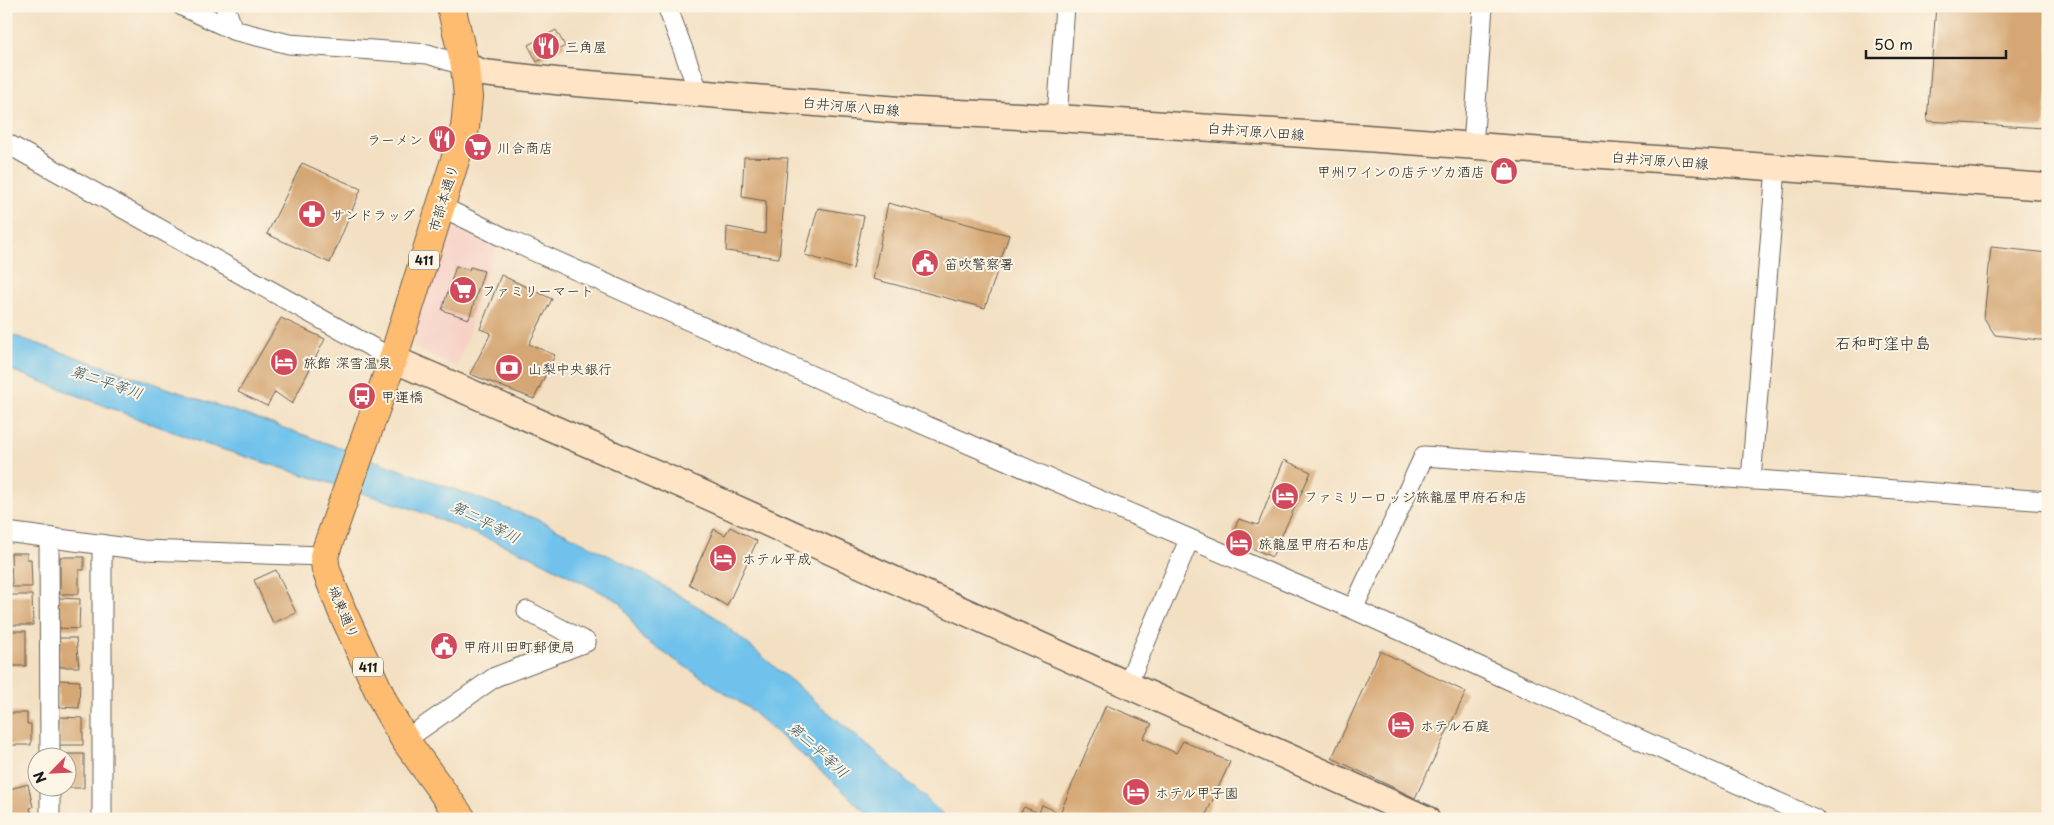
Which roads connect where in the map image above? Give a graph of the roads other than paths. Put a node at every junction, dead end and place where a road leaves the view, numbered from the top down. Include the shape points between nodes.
1 (182, 6) edge
2 (225, 6) edge
3 (451, 6) edge
4 (668, 6) edge
5 (1065, 6) edge
6 (1483, 6) edge
7 (233, 30) junction
8 (465, 66) junction
9 (699, 93) junction
10 (1057, 118) junction
11 (6, 144) edge
12 (1473, 146) junction
13 (1776, 168) junction
14 (2048, 187) edge
15 (440, 206) junction
16 (393, 359) junction
17 (1752, 480) junction
18 (2048, 501) edge
19 (6, 532) edge
20 (49, 537) junction
21 (1189, 540) junction
22 (102, 544) junction
23 (324, 556) junction
24 (1353, 609) junction
25 (527, 611) dead end
26 (1128, 683) junction
27 (406, 740) junction
28 (50, 748) edge
29 (50, 798) edge
30 (50, 819) edge
31 (102, 819) edge
32 (462, 819) edge
33 (1426, 819) edge
34 (1815, 819) edge

1 - 7 street
2 - 7 street
3 - 8 highway, 市部本通り / 411
4 - 9 street
5 - 10 street
6 - 12 street
7 - 8 street via 289,44 435,55
8 - 9 main road, 白井河原八田線 via 483,73
8 - 15 highway, 市部本通り / 411 via 468,97 465,128
9 - 10 main road, 白井河原八田線 via 899,110
10 - 12 main road, 白井河原八田線
11 - 16 street
12 - 13 main road, 白井河原八田線
13 - 14 main road, 白井河原八田線
13 - 17 street
15 - 16 highway, 市部本通り / 411
15 - 21 street via 856,396
16 - 23 highway, 市部本通り / 411
16 - 26 main road
17 - 18 street
17 - 24 street via 1424,456
19 - 20 street
20 - 22 street
20 - 28 street
21 - 24 street
21 - 26 street
22 - 23 street via 143,550
22 - 31 street
23 - 27 highway, 城東通り / 411 via 326,570 342,610 386,708
24 - 34 street
25 - 27 street via 586,642 495,677
26 - 33 main road
27 - 32 highway, 城東通り / 411
29 - 30 street

